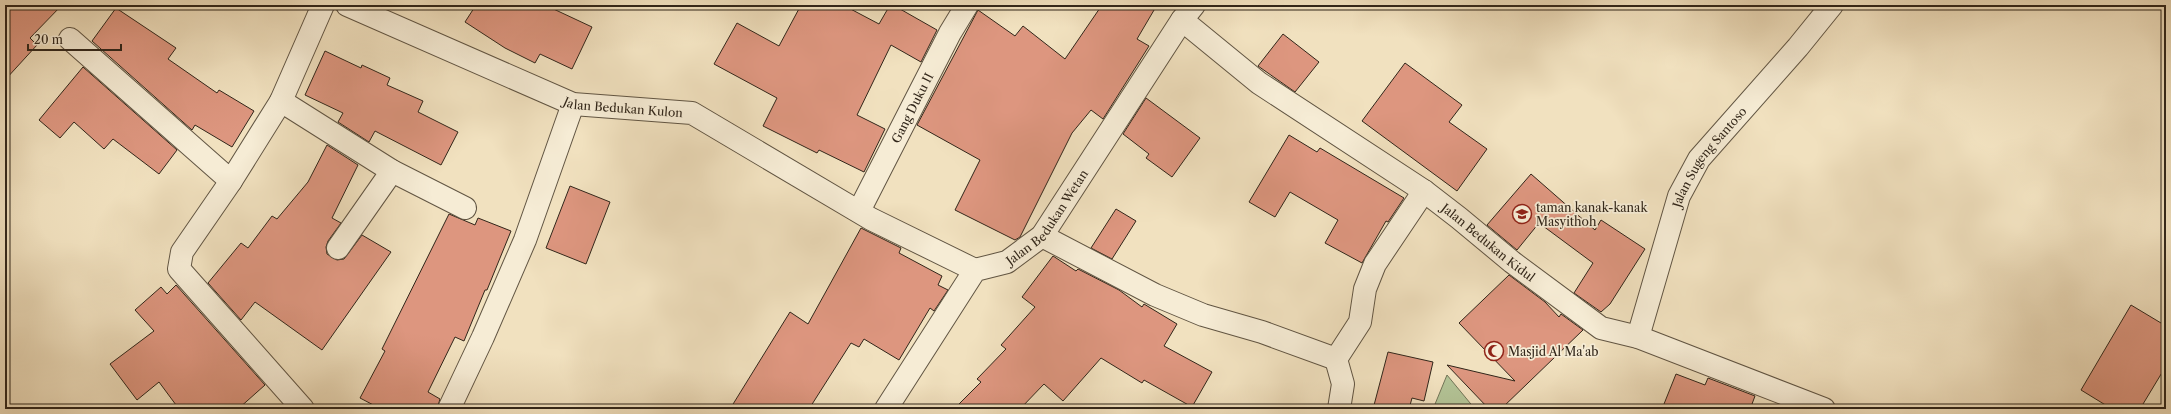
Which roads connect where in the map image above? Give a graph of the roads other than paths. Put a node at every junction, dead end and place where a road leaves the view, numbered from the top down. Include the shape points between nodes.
1 (324, 5) edge
2 (347, 5) edge
3 (967, 5) edge
4 (1832, 5) edge
5 (1188, 12) edge
6 (70, 39) dead end
7 (281, 101) junction
8 (573, 104) junction
9 (392, 171) junction
10 (231, 181) junction
11 (1424, 191) junction
12 (465, 208) dead end
13 (859, 211) junction
14 (1042, 236) junction
15 (338, 248) dead end
16 (975, 270) junction
17 (1638, 337) junction
18 (1336, 359) junction
19 (896, 404) edge
20 (303, 409) edge
21 (448, 409) edge
22 (1339, 409) edge
23 (1824, 409) edge

1 - 7 street
2 - 8 street, Jalan Bedukan Kulon
3 - 13 street, Gang Duku II via 950,33
4 - 17 street, Jalan Sugeng Santoso via 1699,159 1679,196
5 - 11 street, Jalan Bedukan Kidul via 1259,83
5 - 14 street, Jalan Bedukan Wetan
6 - 10 street
7 - 9 street
7 - 10 street
8 - 13 street, Jalan Bedukan Kulon via 692,113
8 - 21 street via 525,240
9 - 12 street
9 - 15 street
10 - 20 street via 182,252 179,269
11 - 17 street, Jalan Bedukan Kidul via 1512,262 1601,328
11 - 18 street via 1375,264 1364,289 1360,322
13 - 16 street, Jalan Bedukan Kulon
14 - 16 street, Jalan Bedukan Wetan via 1007,262
14 - 18 street via 1155,295 1203,315 1262,332
16 - 19 street
17 - 23 street, Jalan Bedukan Kidul
18 - 22 street via 1344,384

